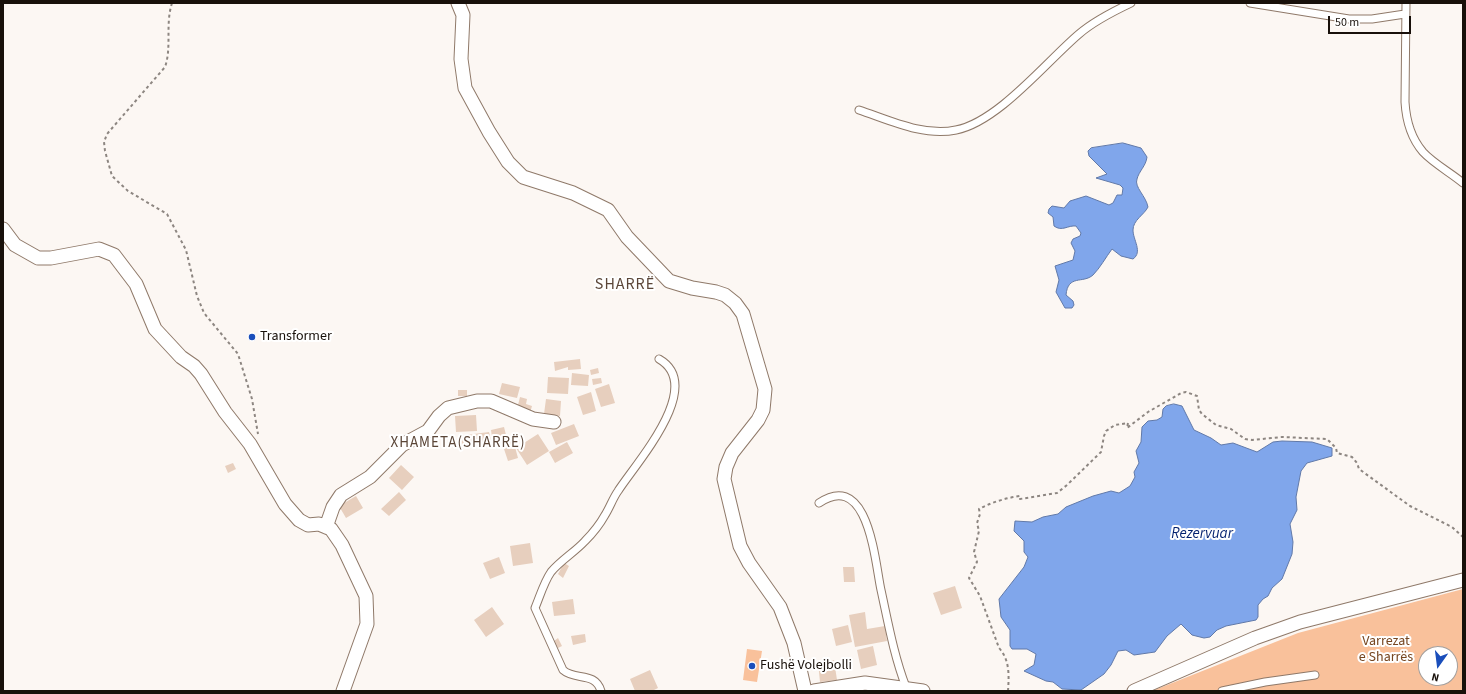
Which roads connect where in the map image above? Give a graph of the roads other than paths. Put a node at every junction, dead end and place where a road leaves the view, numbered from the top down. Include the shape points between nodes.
1 (458, 3) edge
2 (1131, 3) edge
3 (1250, 3) edge
4 (1406, 3) edge
5 (1405, 14) junction
6 (860, 110) dead end
7 (1463, 183) edge
8 (3, 229) edge
9 (659, 359) dead end
10 (554, 422) dead end
11 (819, 503) dead end
12 (326, 527) junction
13 (1463, 580) edge
14 (1315, 675) dead end
15 (906, 687) junction
16 (343, 691) edge
17 (601, 691) edge
18 (805, 691) edge
19 (814, 691) edge
20 (923, 691) edge
21 (1134, 691) edge
22 (1222, 691) edge

1 - 18 street via 463,15 461,59 465,88 489,132 514,168 530,180 573,193 608,210 627,237 669,281 726,295 743,314 765,389 765,399 758,420 732,453 724,479 740,546 780,607 794,643
2 - 6 lane via 1080,33 1014,96 971,125 956,130 938,131 909,128
3 - 5 lane via 1349,19 1372,19
4 - 5 lane
5 - 7 lane via 1405,114 1409,128 1423,152
8 - 12 street via 15,245 38,258 99,249 114,255 136,284 155,329 201,374 225,412 250,444 285,504 303,522
9 - 17 lane via 672,370 675,388 674,398 662,426 618,491 605,516 584,542 550,573 535,608 563,670 592,679
10 - 12 street via 533,419 492,401 472,402 448,408 428,431 402,445 370,477 341,495 333,507
11 - 15 lane via 834,495 843,497 850,500 865,517
12 - 16 street via 331,529 342,545 366,596 366,624
13 - 21 street via 1300,622 1255,638
14 - 22 lane
15 - 19 street via 858,683
15 - 20 street

